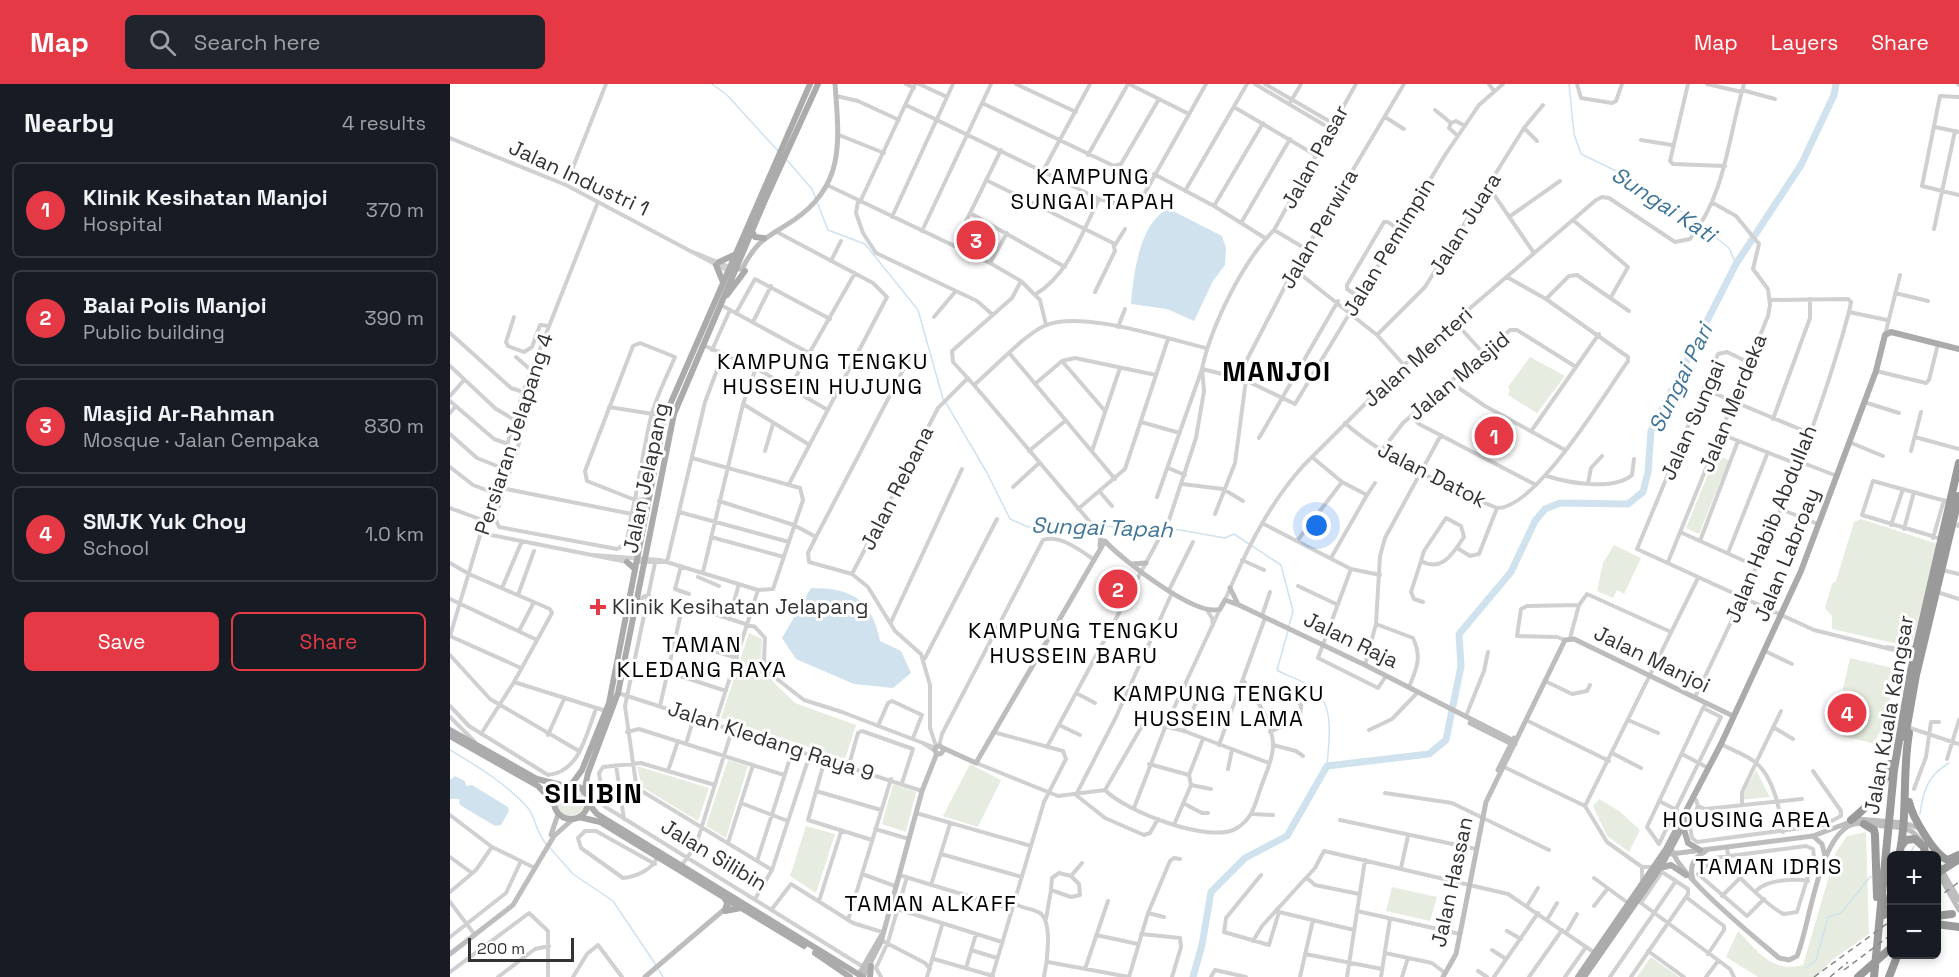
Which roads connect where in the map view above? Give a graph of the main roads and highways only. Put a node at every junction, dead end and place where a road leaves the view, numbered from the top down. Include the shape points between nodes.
1 (810, 84) edge
2 (818, 84) edge
3 (790, 139) junction
4 (779, 163) junction
5 (752, 231) junction
6 (764, 238) road end
7 (736, 253) junction
8 (732, 270) junction
9 (745, 272) road end
10 (723, 282) junction
11 (721, 304) junction
12 (1938, 344) junction
13 (1959, 349) edge
14 (1876, 371) junction
15 (1959, 463) edge
16 (1959, 496) edge
17 (1957, 514) edge
18 (1945, 540) junction
19 (627, 562) road end
20 (636, 563) junction
21 (1907, 693) junction
22 (1907, 727) junction
23 (450, 730) edge
24 (450, 736) edge
25 (568, 786) junction
26 (1905, 788) junction
27 (1697, 789) junction
28 (584, 792) junction
29 (554, 802) junction
30 (588, 803) junction
31 (576, 818) junction
32 (1851, 820) road end
33 (1864, 824) road end
34 (1683, 825) junction
35 (655, 848) junction
36 (1700, 850) road end
37 (1900, 851) edge
38 (1900, 851) edge
39 (1927, 851) edge
40 (1959, 857) edge
41 (658, 859) junction
42 (682, 865) junction
43 (1657, 868) junction
44 (1941, 868) edge
45 (686, 873) junction
46 (1686, 874) road end
47 (727, 895) junction
48 (1634, 903) junction
49 (1887, 903) edge
50 (743, 909) junction
51 (1956, 912) edge
52 (1941, 915) edge
53 (1881, 917) junction
54 (1941, 925) edge
55 (1959, 927) edge
56 (1613, 935) junction
57 (1887, 951) edge
58 (1595, 953) junction
59 (1887, 957) edge
60 (1896, 959) edge
61 (828, 961) junction
62 (1592, 965) junction
63 (860, 976) edge
64 (850, 977) edge
65 (1578, 977) edge
66 (1584, 977) edge
67 (1858, 977) edge
68 (1863, 977) edge
69 (1874, 977) edge
70 (1879, 977) edge
71 (1889, 977) edge

1 - 3 main road, Jalan Jelapang
2 - 3 main road, Jalan Jelapang
3 - 4 main road, Jalan Jelapang
4 - 5 main road, Jalan Jelapang
4 - 7 main road, Jalan Jelapang
5 - 6 main road via 755,237
5 - 8 main road, Jalan Jelapang
7 - 8 main road, Jalan Jelapang
7 - 10 main road via 718,264
8 - 10 main road, Jalan Jelapang
8 - 11 main road, Jalan Jelapang
9 - 11 main road
10 - 20 main road, Jalan Jelapang via 665,416
11 - 28 main road, Jalan Jelapang via 672,424 618,693
12 - 13 main road
12 - 14 main road via 1889,336
12 - 14 main road, Jalan Labroay via 1889,333
14 - 27 main road, Jalan Labroay via 1782,616
15 - 18 highway, Jalan Kuala Kangsar via 1947,501
16 - 17 highway, Jalan Kuala Kangsar
17 - 18 highway, Jalan Kuala Kangsar
18 - 21 highway, Jalan Kuala Kangsar
18 - 22 highway, Jalan Kuala Kangsar
19 - 20 main road
20 - 25 main road, Jalan Jelapang via 606,711 582,770
21 - 22 highway, Jalan Kuala Kangsar
21 - 32 highway via 1887,778 1867,807
22 - 26 highway
22 - 53 highway, Jalan Kuala Kangsar
22 - 53 highway, Jalan Kuala Kangsar via 1890,801
23 - 25 main road via 537,779
24 - 29 main road via 538,786
25 - 28 main road
25 - 29 main road via 557,792
26 - 37 highway
26 - 40 highway via 1911,812 1944,859
27 - 34 main road via 1697,803
27 - 43 main road, Jalan Labroay
28 - 30 main road
29 - 31 main road via 558,814
30 - 31 main road via 586,811
30 - 35 main road, Jalan Silibin via 597,814
31 - 41 main road, Jalan Silibin via 595,819
33 - 53 highway via 1875,835
34 - 36 main road via 1688,843
34 - 43 main road via 1670,853
35 - 41 main road
35 - 42 main road, Jalan Silibin
38 - 39 highway via 1906,840 1912,838
40 - 44 highway
41 - 42 main road
41 - 45 main road, Jalan Silibin
42 - 45 main road
42 - 47 main road, Jalan Silibin
43 - 46 main road via 1671,865
43 - 48 main road
43 - 48 main road via 1642,885
45 - 47 main road, Jalan Silibin
47 - 50 main road, Jalan Silibin
47 - 50 main road via 724,911
47 - 63 main road, Jalan Silibin
48 - 56 main road
48 - 58 main road
49 - 53 highway
50 - 61 main road, Jalan Silibin
51 - 52 highway
53 - 69 highway, Jalan Kuala Kangsar
53 - 70 highway, Jalan Kuala Kangsar
54 - 55 highway
56 - 58 main road
56 - 62 main road
57 - 67 highway
58 - 62 main road
58 - 65 main road
59 - 68 highway
60 - 71 highway
61 - 63 main road
61 - 64 main road, Jalan Silibin
62 - 66 main road

